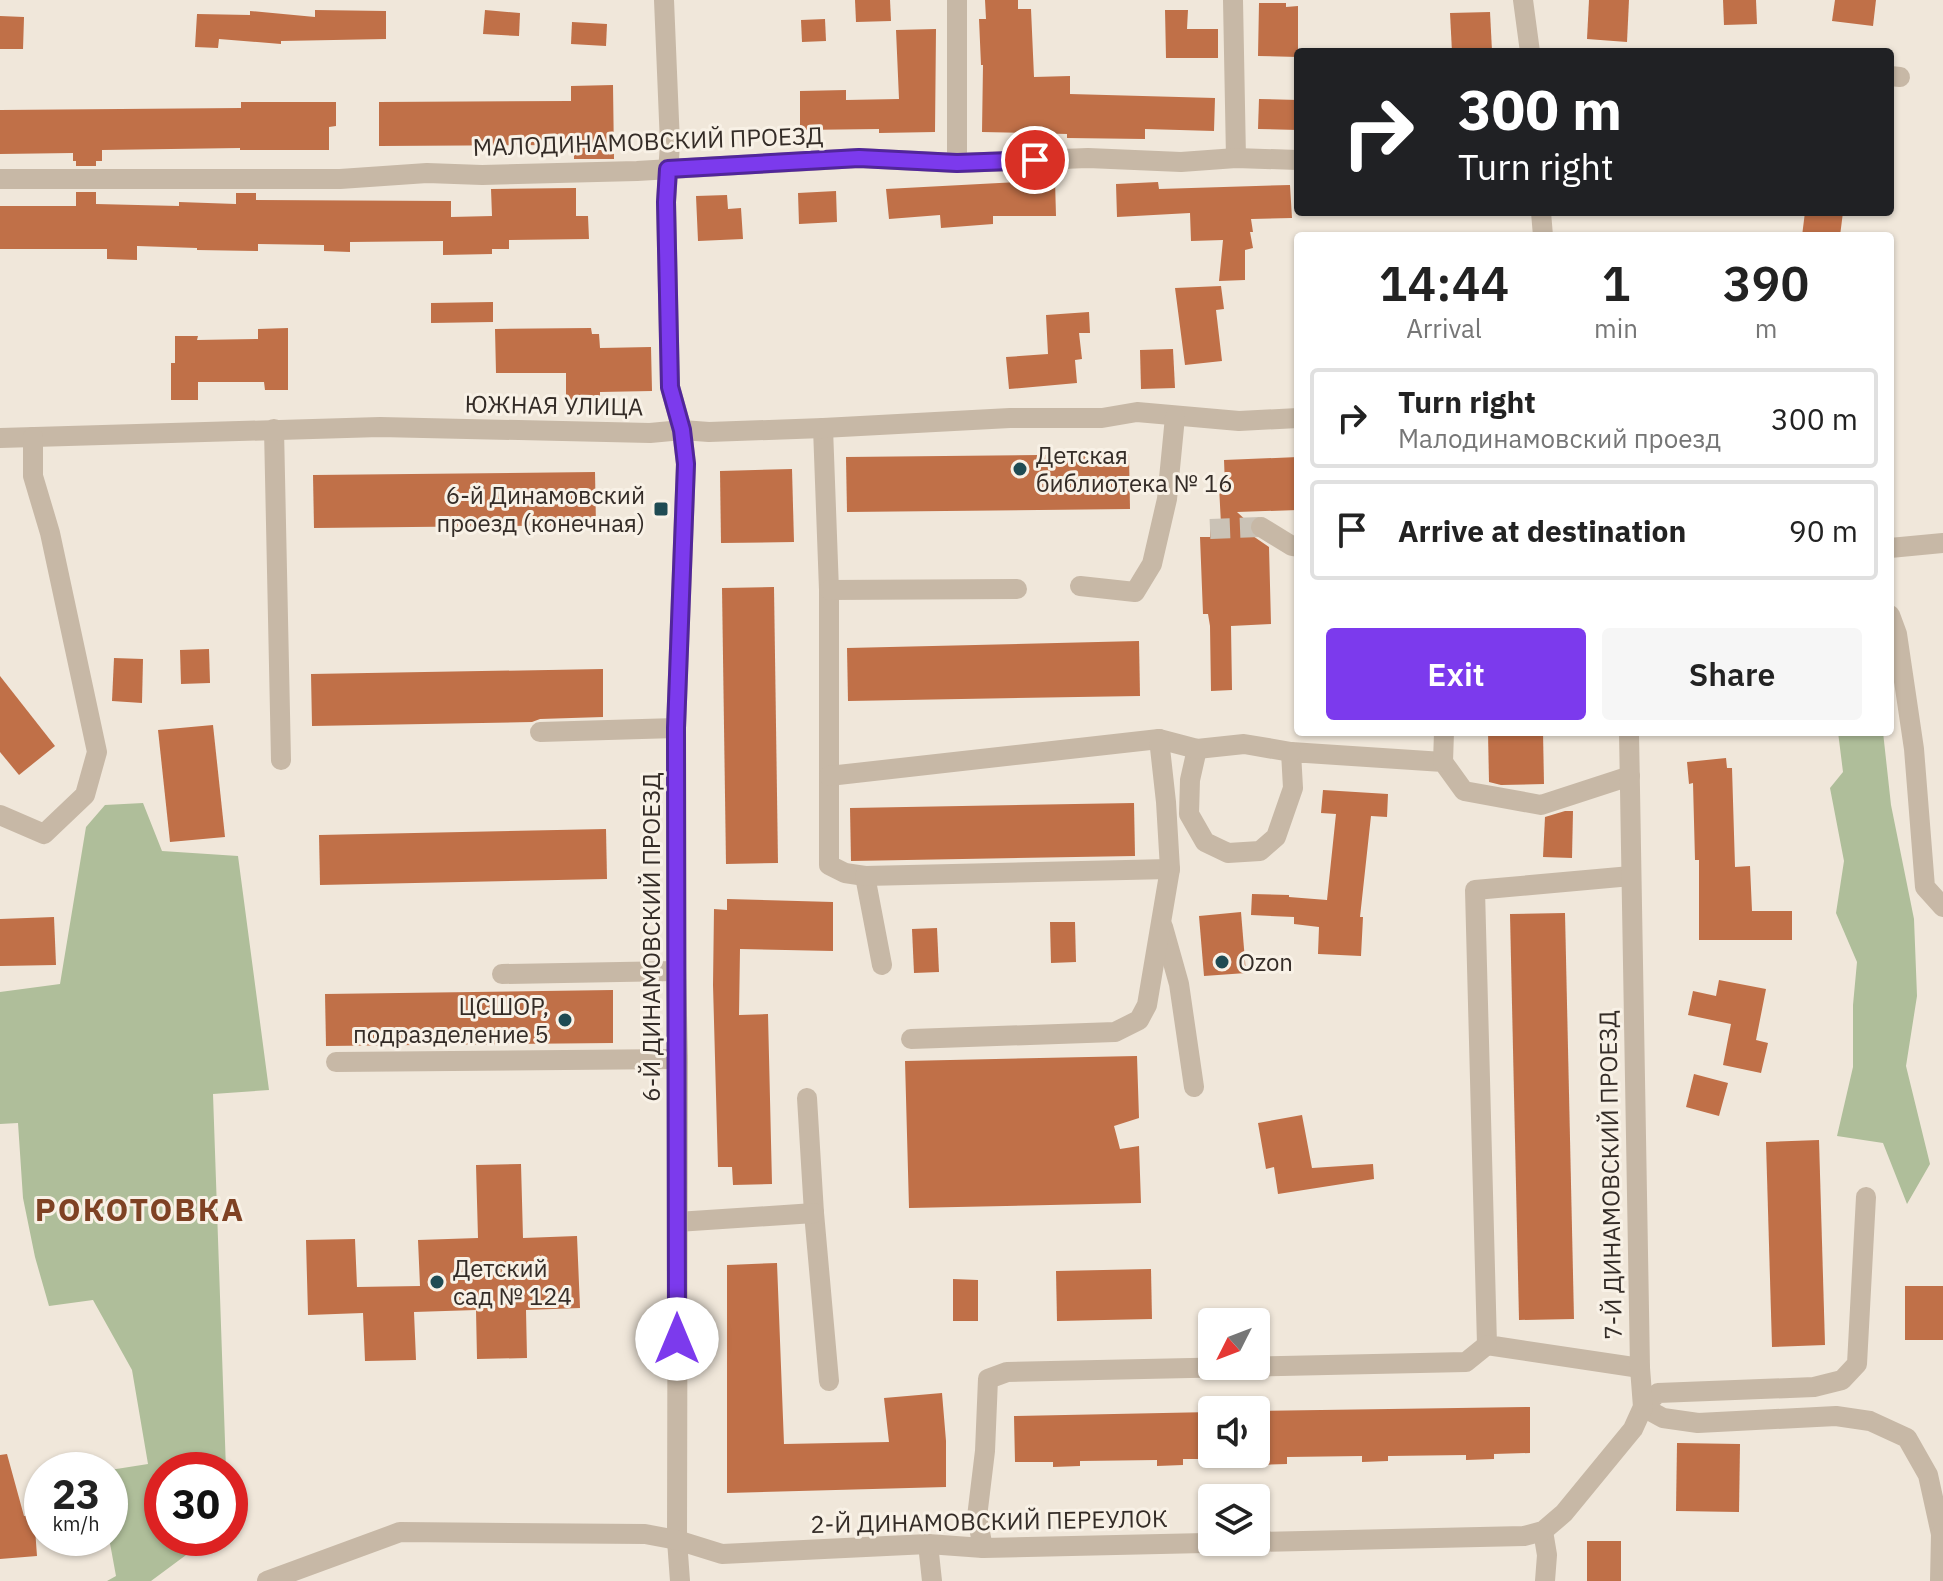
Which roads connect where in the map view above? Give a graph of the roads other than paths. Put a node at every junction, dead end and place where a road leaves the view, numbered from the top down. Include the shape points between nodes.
1 (664, 0) edge
2 (957, 0) edge
3 (1233, 0) edge
4 (1523, 0) edge
5 (1529, 48) edge
6 (1236, 158) junction
7 (1294, 160) edge
8 (957, 163) junction
9 (668, 169) junction
10 (0, 179) edge
11 (1175, 417) junction
12 (1294, 418) edge
13 (823, 428) junction
14 (274, 429) junction
15 (682, 430) junction
16 (33, 437) junction
17 (0, 438) edge
18 (1261, 527) tunnel mouth
19 (1943, 543) edge
20 (1294, 546) edge
21 (1894, 548) edge
22 (1080, 586) dead end
23 (1017, 589) dead end
24 (829, 590) junction
25 (1894, 626) edge
26 (676, 728) junction
27 (540, 732) dead end
28 (1444, 736) edge
29 (1629, 736) edge
30 (1159, 739) junction
31 (1197, 749) junction
32 (1291, 752) junction
33 (281, 760) dead end
34 (1443, 762) junction
35 (829, 776) junction
36 (1630, 776) junction
37 (0, 815) edge
38 (1170, 869) junction
39 (865, 876) junction
40 (1631, 876) junction
41 (1943, 907) edge
42 (1162, 923) junction
43 (882, 965) dead end
44 (676, 971) junction
45 (502, 974) dead end
46 (911, 1039) dead end
47 (678, 1059) junction
48 (336, 1062) dead end
49 (1194, 1087) dead end
50 (807, 1098) dead end
51 (1866, 1197) dead end
52 (814, 1213) junction
53 (677, 1222) junction
54 (1487, 1345) junction
55 (1640, 1368) junction
56 (829, 1381) dead end
57 (1643, 1407) junction
58 (1543, 1531) junction
59 (1942, 1534) edge
60 (677, 1540) junction
61 (928, 1544) junction
62 (983, 1548) junction
63 (267, 1581) edge
64 (680, 1581) edge
65 (932, 1581) edge
66 (1545, 1581) edge
67 (1940, 1581) edge

1 - 9 street, 6-Й ДИНАМОВСКИЙ ПРОЕЗД
2 - 8 street
3 - 6 street
4 - 5 street
6 - 7 street, МАЛОДИНАМОВСКИЙ ПРОЕЗД
6 - 8 street, МАЛОДИНАМОВСКИЙ ПРОЕЗД
8 - 9 street, МАЛОДИНАМОВСКИЙ ПРОЕЗД via 859,158
9 - 10 street, МАЛОДИНАМОВСКИЙ ПРОЕЗД via 340,179
9 - 15 street, 6-Й ДИНАМОВСКИЙ ПРОЕЗД via 670,387
11 - 12 street, ЮЖНАЯ УЛИЦА
11 - 13 street, ЮЖНАЯ УЛИЦА via 1137,412 1102,418
11 - 22 street via 1167,499 1152,564 1135,592
13 - 15 street, ЮЖНАЯ УЛИЦА
13 - 24 street
14 - 15 street, ЮЖНАЯ УЛИЦА
14 - 16 street, ЮЖНАЯ УЛИЦА
14 - 33 street
15 - 26 street, 6-Й ДИНАМОВСКИЙ ПРОЕЗД via 686,464
16 - 17 street, ЮЖНАЯ УЛИЦА
16 - 37 street via 33,476 97,752 85,795 44,834
18 - 20 street
19 - 21 street
23 - 24 street
24 - 35 street
25 - 41 street via 1914,749 1925,887
26 - 27 street
26 - 44 street, 6-Й ДИНАМОВСКИЙ ПРОЕЗД
28 - 34 street
29 - 36 street, 7-Й ДИНАМОВСКИЙ ПРОЕЗД
30 - 31 street
30 - 35 street
30 - 38 street
31 - 32 street via 1244,744
31 - 32 street via 1189,814 1205,842 1228,853 1260,851 1276,837 1293,788
32 - 34 street
34 - 36 street via 1464,791 1541,805
35 - 39 street via 829,865
36 - 40 street, 7-Й ДИНАМОВСКИЙ ПРОЕЗД
38 - 39 street
38 - 42 street
39 - 43 street
40 - 54 street via 1475,890
40 - 55 street, 7-Й ДИНАМОВСКИЙ ПРОЕЗД
42 - 46 street via 1147,1005 1139,1020 1115,1032
42 - 49 street via 1179,984
44 - 45 street
44 - 47 street, 6-Й ДИНАМОВСКИЙ ПРОЕЗД
47 - 48 street
47 - 53 street, 6-Й ДИНАМОВСКИЙ ПРОЕЗД
50 - 52 street
51 - 57 street via 1857,1364 1842,1380 1814,1387 1658,1393
52 - 53 street
52 - 56 street
53 - 60 street, 6-Й ДИНАМОВСКИЙ ПРОЕЗД
54 - 55 street
54 - 62 street via 1466,1362 1007,1372 988,1379 977,1517
55 - 57 street, 7-Й ДИНАМОВСКИЙ ПРОЕЗД
57 - 58 street via 1633,1429
57 - 59 street via 1663,1418 1698,1423 1836,1416 1870,1421 1907,1438 1928,1475
58 - 62 street, 2-Й ДИНАМОВСКИЙ ПЕРЕУЛОК via 1524,1536
58 - 66 street
59 - 67 street
60 - 61 street, 2-Й ДИНАМОВСКИЙ ПЕРЕУЛОК via 722,1554
60 - 63 street, 2-Й ДИНАМОВСКИЙ ПЕРЕУЛОК via 645,1534 400,1532
60 - 64 street, 6-Й ДИНАМОВСКИЙ ПРОЕЗД
61 - 62 street, 2-Й ДИНАМОВСКИЙ ПЕРЕУЛОК
61 - 65 street

